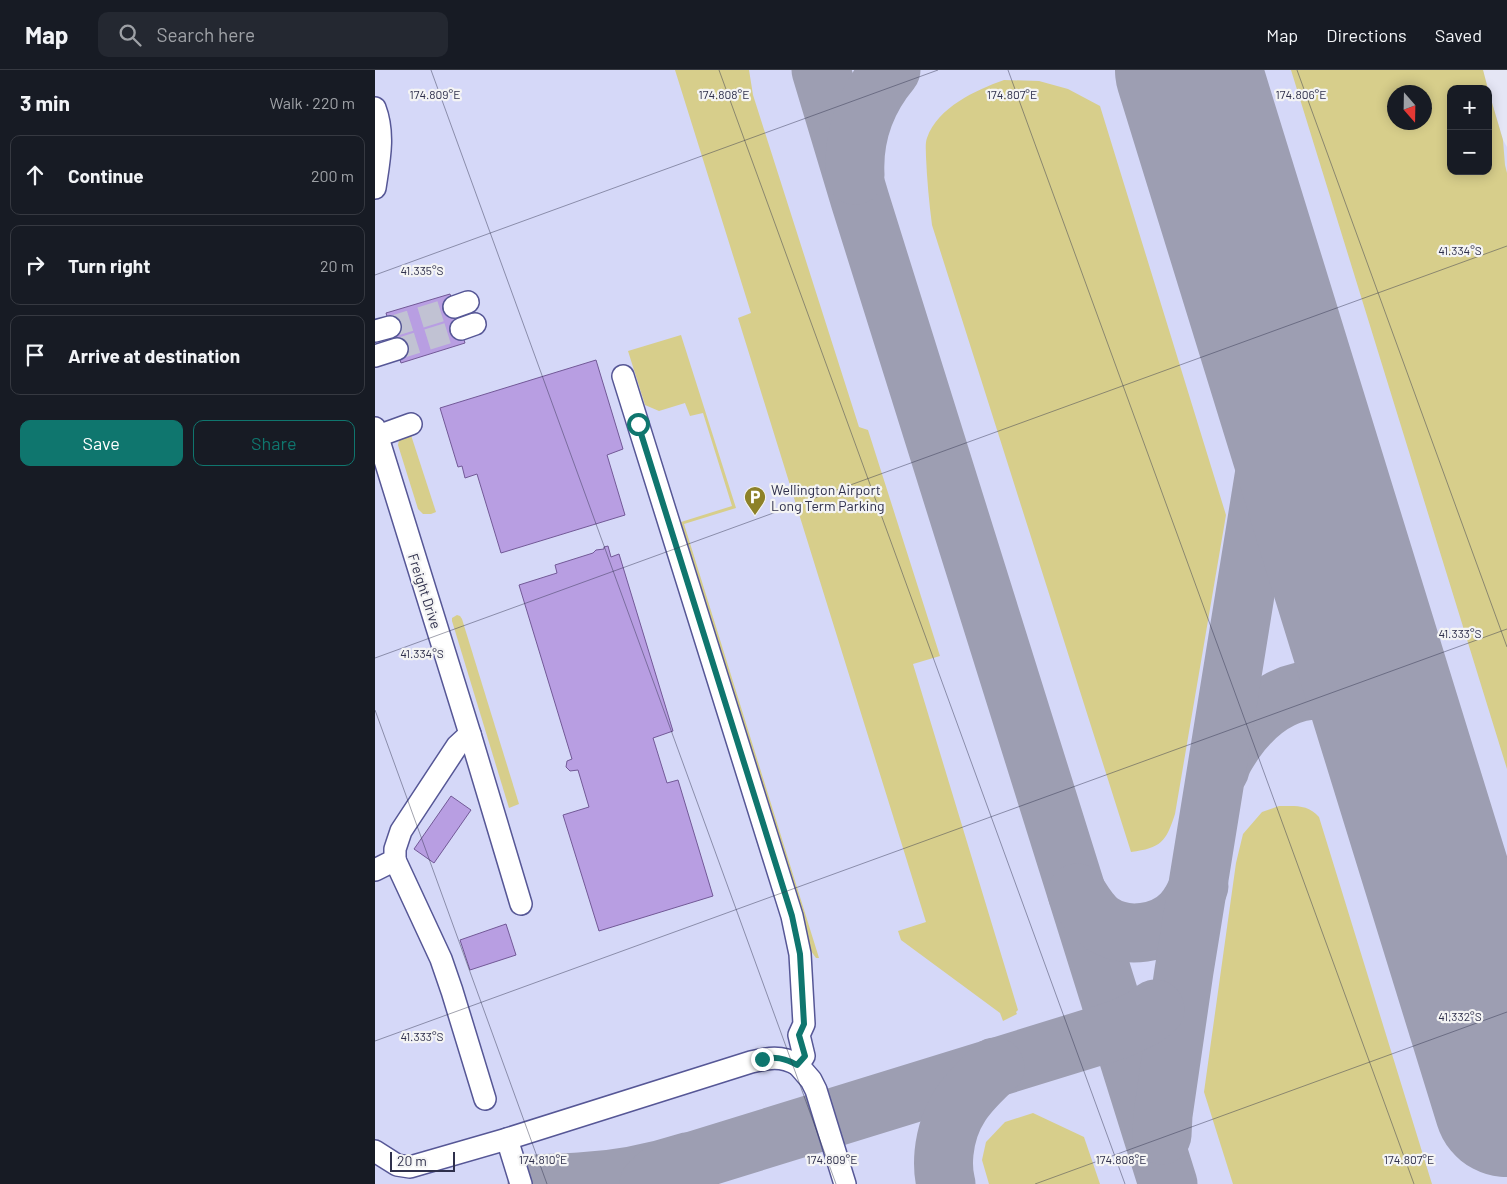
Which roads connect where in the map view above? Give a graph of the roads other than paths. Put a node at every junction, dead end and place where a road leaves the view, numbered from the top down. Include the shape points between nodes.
1 (375, 108) edge
2 (375, 188) edge
3 (397, 349) tunnel mouth
4 (375, 356) edge
5 (623, 376) dead end
6 (411, 424) dead end
7 (376, 432) edge
8 (469, 734) junction
9 (395, 860) junction
10 (375, 870) edge
11 (521, 904) dead end
12 (797, 1065) junction
13 (485, 1099) dead end
14 (507, 1139) junction
15 (375, 1151) edge
16 (521, 1184) edge
17 (845, 1184) edge

1 - 2 street via 381,128
3 - 4 street
5 - 12 street via 792,916 800,954 804,1024 799,1035 805,1056
6 - 7 street
7 - 8 street, Freight Drive
8 - 9 street via 457,746 401,831
8 - 11 street, Freight Drive
9 - 10 street
9 - 13 street via 441,959
12 - 14 street via 772,1057 756,1061
12 - 17 street via 816,1090
14 - 15 street via 410,1167 397,1165
14 - 16 street

